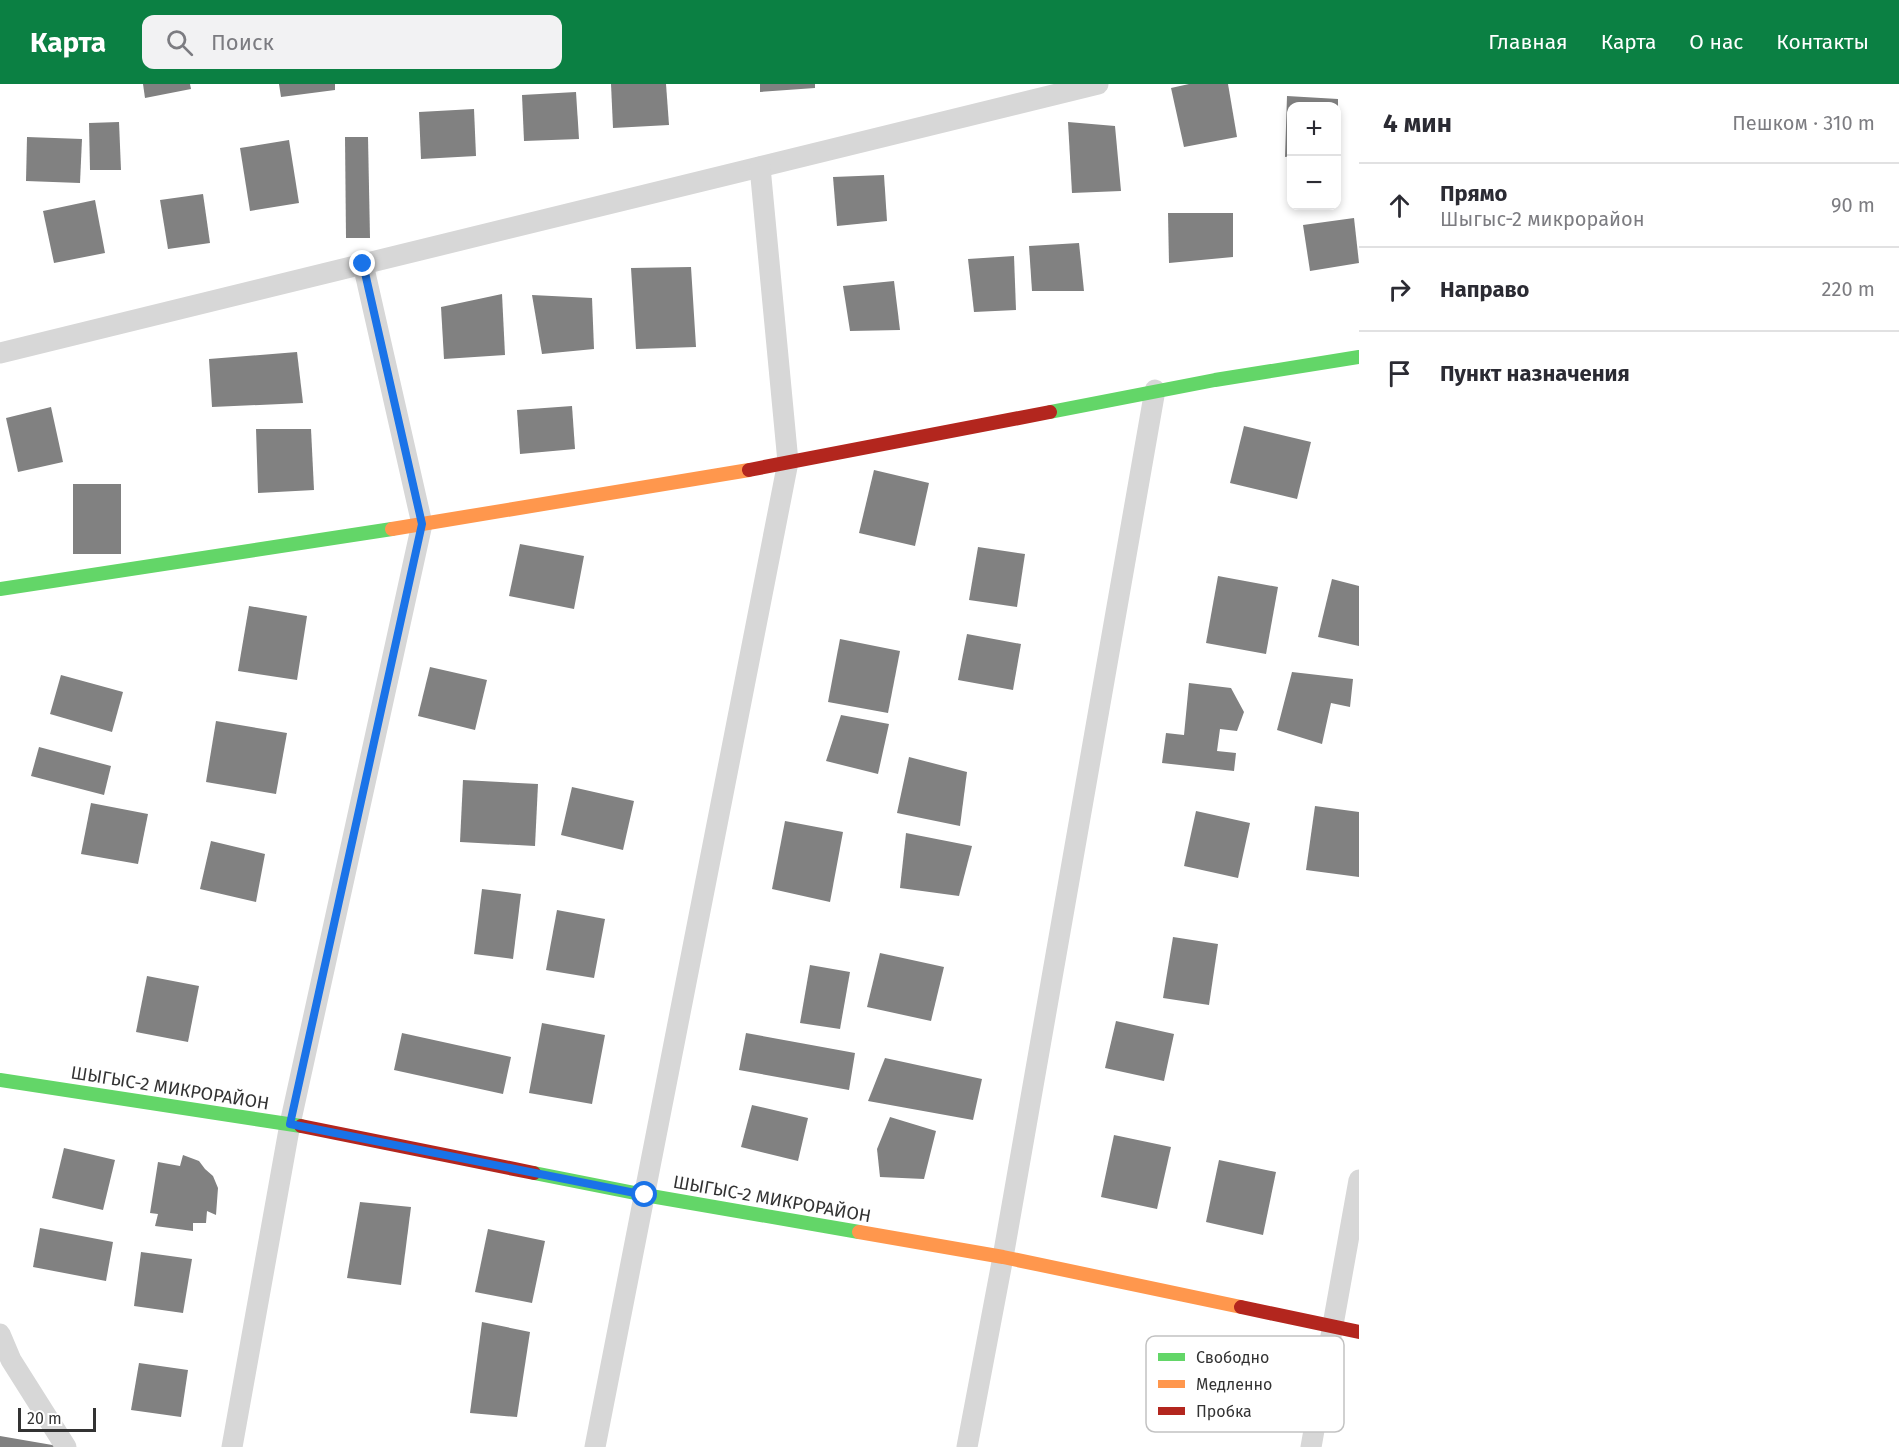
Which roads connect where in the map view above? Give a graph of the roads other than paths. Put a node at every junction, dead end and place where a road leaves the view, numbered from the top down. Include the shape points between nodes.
1 (1098, 84) edge
2 (760, 166) junction
3 (363, 264) junction
4 (0, 352) edge
5 (1359, 357) edge
6 (1155, 390) junction
7 (788, 462) junction
8 (422, 524) junction
9 (0, 589) edge
10 (0, 1080) edge
11 (290, 1124) junction
12 (1359, 1180) edge
13 (645, 1195) junction
14 (1003, 1257) junction
15 (1333, 1327) junction
16 (1359, 1332) edge
17 (0, 1334) edge
18 (1331, 1336) edge
19 (6, 1359) edge
20 (1314, 1432) edge
21 (66, 1447) edge
22 (232, 1447) edge
23 (595, 1447) edge
24 (967, 1447) edge
25 (1311, 1447) edge

1 - 2 street
2 - 3 street
2 - 7 street
3 - 4 street
3 - 8 street
5 - 6 street
6 - 7 street
6 - 14 street
7 - 8 street
7 - 13 street
8 - 9 street
8 - 11 street
10 - 11 street, ШЫГЫС-2 МИКРОРАЙОН
11 - 13 street, ШЫГЫС-2 МИКРОРАЙОН
11 - 22 street
12 - 15 street
13 - 14 street, ШЫГЫС-2 МИКРОРАЙОН
13 - 23 street
14 - 15 street, ШЫГЫС-2 МИКРОРАЙОН
14 - 24 street
15 - 16 street, ШЫГЫС-2 МИКРОРАЙОН
15 - 18 street
17 - 19 street
19 - 21 street
20 - 25 street

